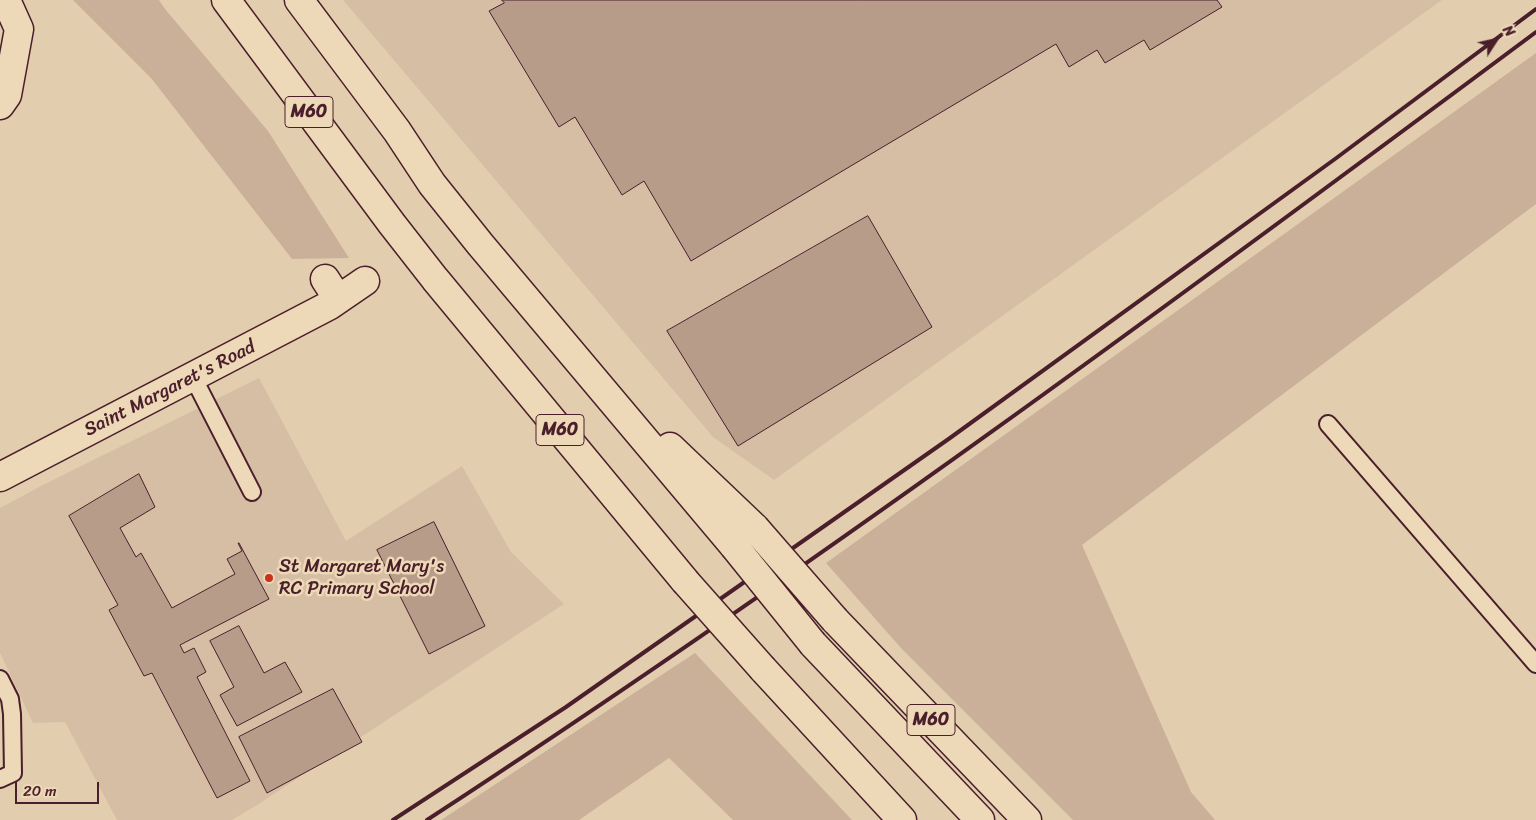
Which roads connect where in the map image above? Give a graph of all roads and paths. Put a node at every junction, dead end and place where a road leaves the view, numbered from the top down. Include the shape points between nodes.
1 (6, 0) edge
2 (226, 0) edge
3 (299, 0) edge
4 (0, 105) edge
5 (365, 281) dead end
6 (564, 346) junction
7 (193, 377) junction
8 (1328, 424) dead end
9 (0, 477) edge
10 (252, 492) dead end
11 (1536, 664) edge
12 (0, 679) edge
13 (0, 779) edge
14 (902, 820) edge
15 (980, 820) edge
16 (1027, 820) edge

1 - 4 main road via 19,29 7,95
2 - 14 main road, M60, bridge via 435,279 685,581
3 - 6 main road, M60 via 397,131 432,184
5 - 7 main road, Saint Margaret's Road via 332,289 330,305
6 - 15 main road, M60, bridge via 813,644
6 - 16 main road, M60, bridge via 755,528 835,620
7 - 9 main road, Saint Margaret's Road
7 - 10 lane
8 - 11 lane
12 - 13 lane via 10,699 13,773

